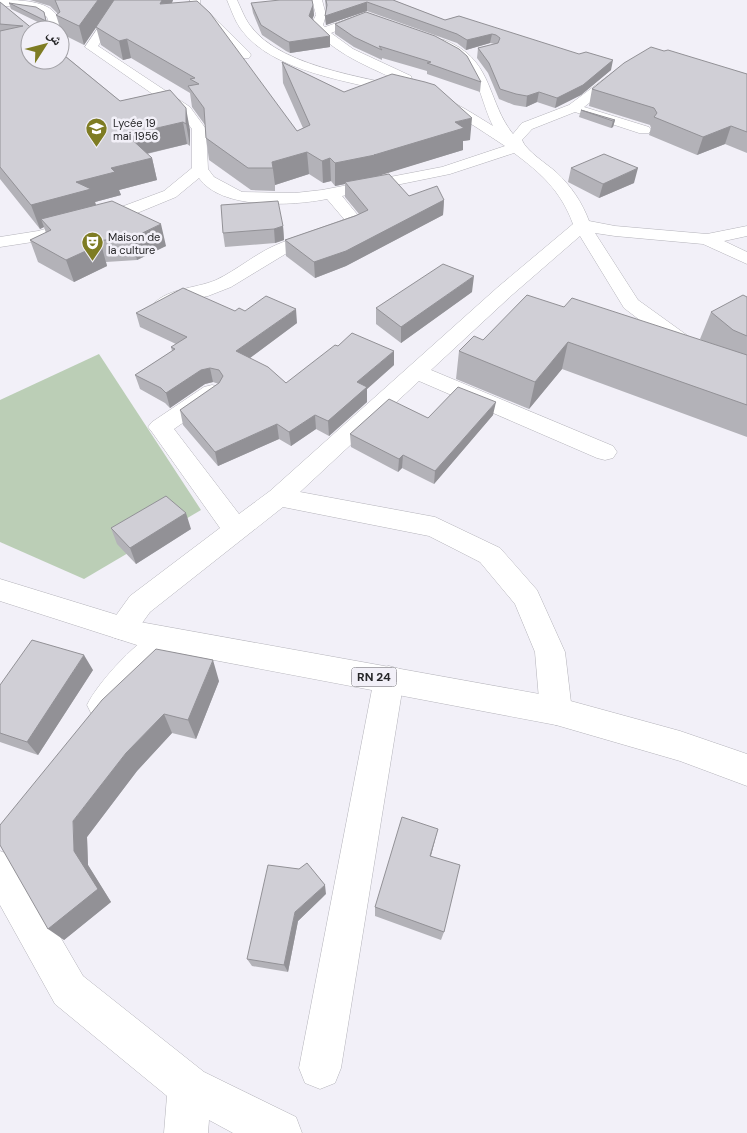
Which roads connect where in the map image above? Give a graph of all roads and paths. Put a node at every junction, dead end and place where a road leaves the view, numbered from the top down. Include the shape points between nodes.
1 (122, 0) edge
2 (195, 0) edge
3 (232, 0) edge
4 (317, 0) edge
5 (0, 2) edge
6 (361, 4) edge
7 (366, 16) junction
8 (54, 20) edge
9 (384, 22) edge
10 (323, 32) junction
11 (426, 38) edge
12 (480, 52) edge
13 (245, 55) dead end
14 (464, 56) junction
15 (632, 66) edge
16 (431, 98) junction
17 (574, 108) junction
18 (644, 130) dead end
19 (517, 146) junction
20 (200, 169) junction
21 (170, 194) junction
22 (331, 194) junction
23 (239, 198) junction
24 (582, 225) junction
25 (747, 231) edge
26 (707, 239) junction
27 (0, 242) edge
28 (747, 259) edge
29 (156, 310) edge
30 (416, 372) junction
31 (747, 377) edge
32 (213, 391) edge
33 (605, 452) dead end
34 (279, 497) junction
35 (236, 530) junction
36 (0, 590) edge
37 (122, 628) junction
38 (165, 639) junction
39 (389, 680) junction
40 (556, 711) junction
41 (82, 731) edge
42 (747, 770) edge
43 (0, 869) edge
44 (320, 1068) dead end
45 (189, 1087) junction
46 (186, 1133) edge
47 (280, 1133) edge

1 - 20 street via 86,45 185,110 198,129
2 - 13 street via 195,6
3 - 16 street via 246,28 280,55 315,68
4 - 10 street via 322,15 317,25
5 - 8 street via 34,6 47,11
6 - 7 street via 366,8 361,14
7 - 9 street
7 - 10 street
10 - 16 street via 349,52 416,84
11 - 14 street via 452,47
12 - 14 street
14 - 19 street via 472,62 483,80 500,127
15 - 17 street via 615,75
16 - 19 street
17 - 18 street
17 - 19 street via 527,126 516,140
19 - 22 street via 445,171
19 - 24 street via 539,163 574,202
20 - 21 street
20 - 23 street via 208,180
21 - 23 street via 206,192
21 - 27 street via 120,214 39,236
22 - 23 street
22 - 29 street via 353,219 349,225 281,249 224,283 177,297
24 - 26 street
24 - 30 street
24 - 31 street via 631,304 712,364
25 - 26 street
26 - 28 street
30 - 33 street
30 - 34 street
32 - 35 street via 160,427
34 - 35 street
34 - 40 street via 435,527 490,555 527,598 550,652
35 - 37 street via 140,604
36 - 37 street, RN 24
37 - 38 street, RN 24
38 - 39 street, RN 24
38 - 41 street via 132,670
39 - 40 street, RN 24
39 - 44 street
40 - 42 street, RN 24 via 680,746
43 - 45 street via 69,990
45 - 46 street
45 - 47 street

